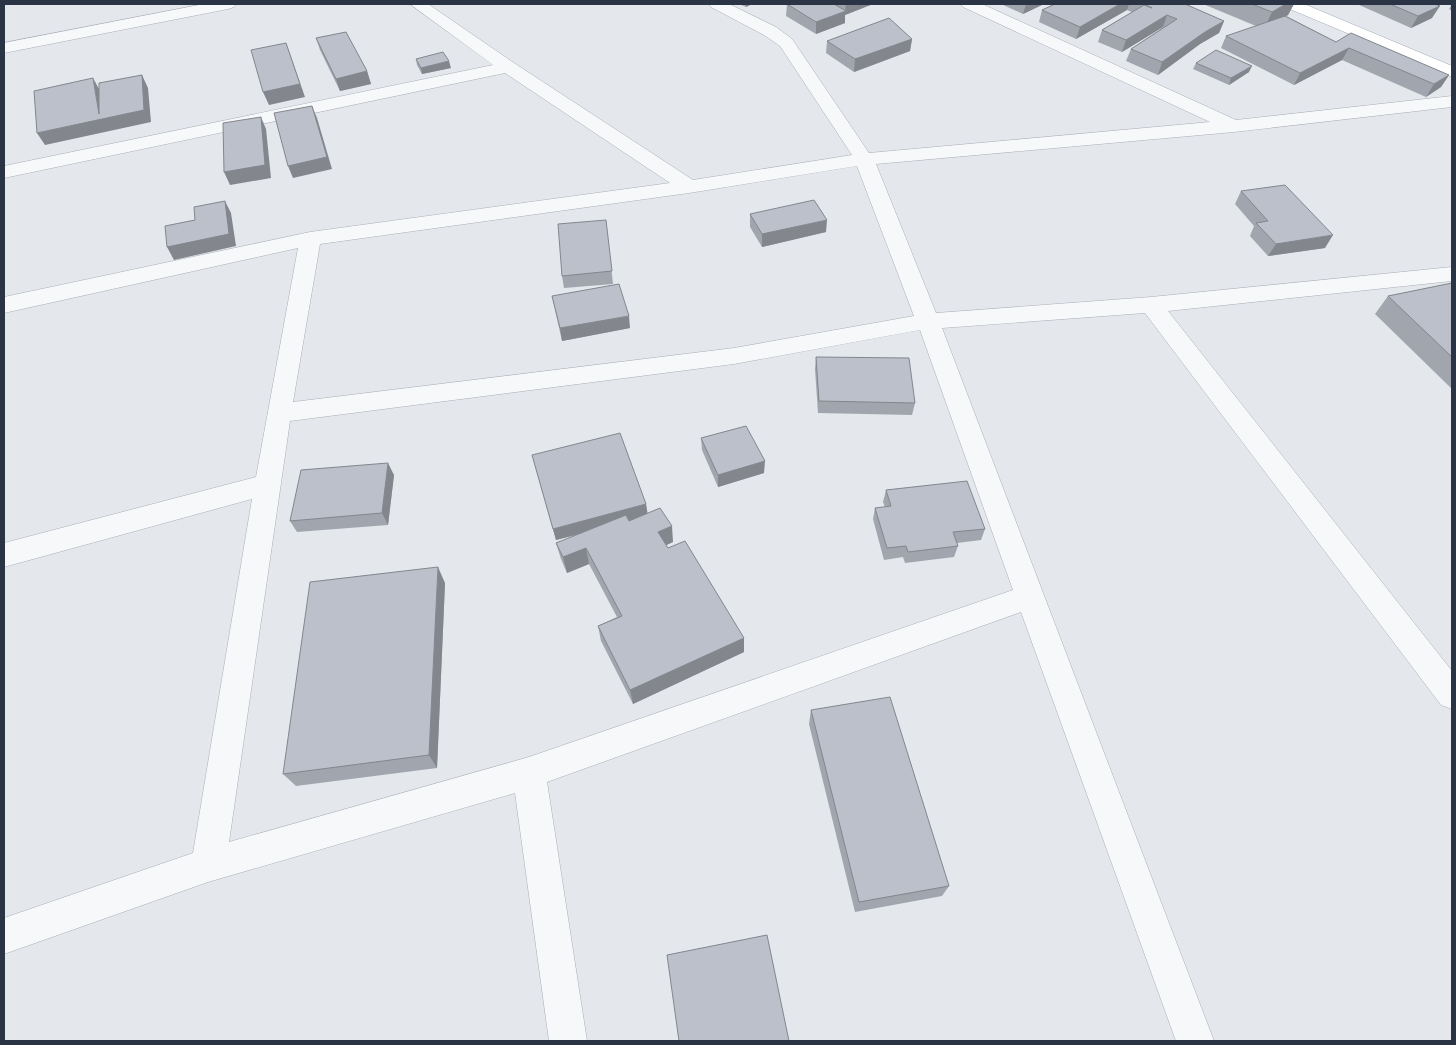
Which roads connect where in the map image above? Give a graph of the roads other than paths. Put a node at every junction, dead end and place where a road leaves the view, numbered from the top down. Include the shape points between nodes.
1 (144, 4) edge
2 (228, 4) edge
3 (418, 4) edge
4 (717, 4) edge
5 (969, 4) edge
6 (1291, 4) edge
7 (158, 18) junction
8 (4, 48) edge
9 (508, 67) junction
10 (1452, 72) edge
11 (1452, 101) edge
12 (1234, 126) junction
13 (864, 159) junction
14 (4, 172) edge
15 (689, 187) junction
16 (310, 239) junction
17 (1452, 274) edge
18 (4, 305) edge
19 (1151, 306) junction
20 (928, 321) junction
21 (279, 413) junction
22 (268, 484) junction
23 (4, 555) edge
24 (1030, 597) junction
25 (1452, 695) edge
26 (529, 773) junction
27 (208, 865) junction
28 (4, 936) edge
29 (568, 1041) edge
30 (1195, 1041) edge

1 - 7 street
2 - 7 street
3 - 9 street
4 - 13 street via 770,31 786,43
5 - 12 street
6 - 10 main road
7 - 8 street
9 - 14 street
9 - 15 street
11 - 12 street
12 - 13 street
13 - 15 street
13 - 20 street
15 - 16 street
16 - 18 street
16 - 21 street
17 - 19 street
19 - 20 street
19 - 25 street
20 - 21 street via 734,356
20 - 24 street
21 - 22 street
22 - 23 street
22 - 27 street
24 - 26 street
24 - 30 street
26 - 27 street
26 - 29 street
27 - 28 street

